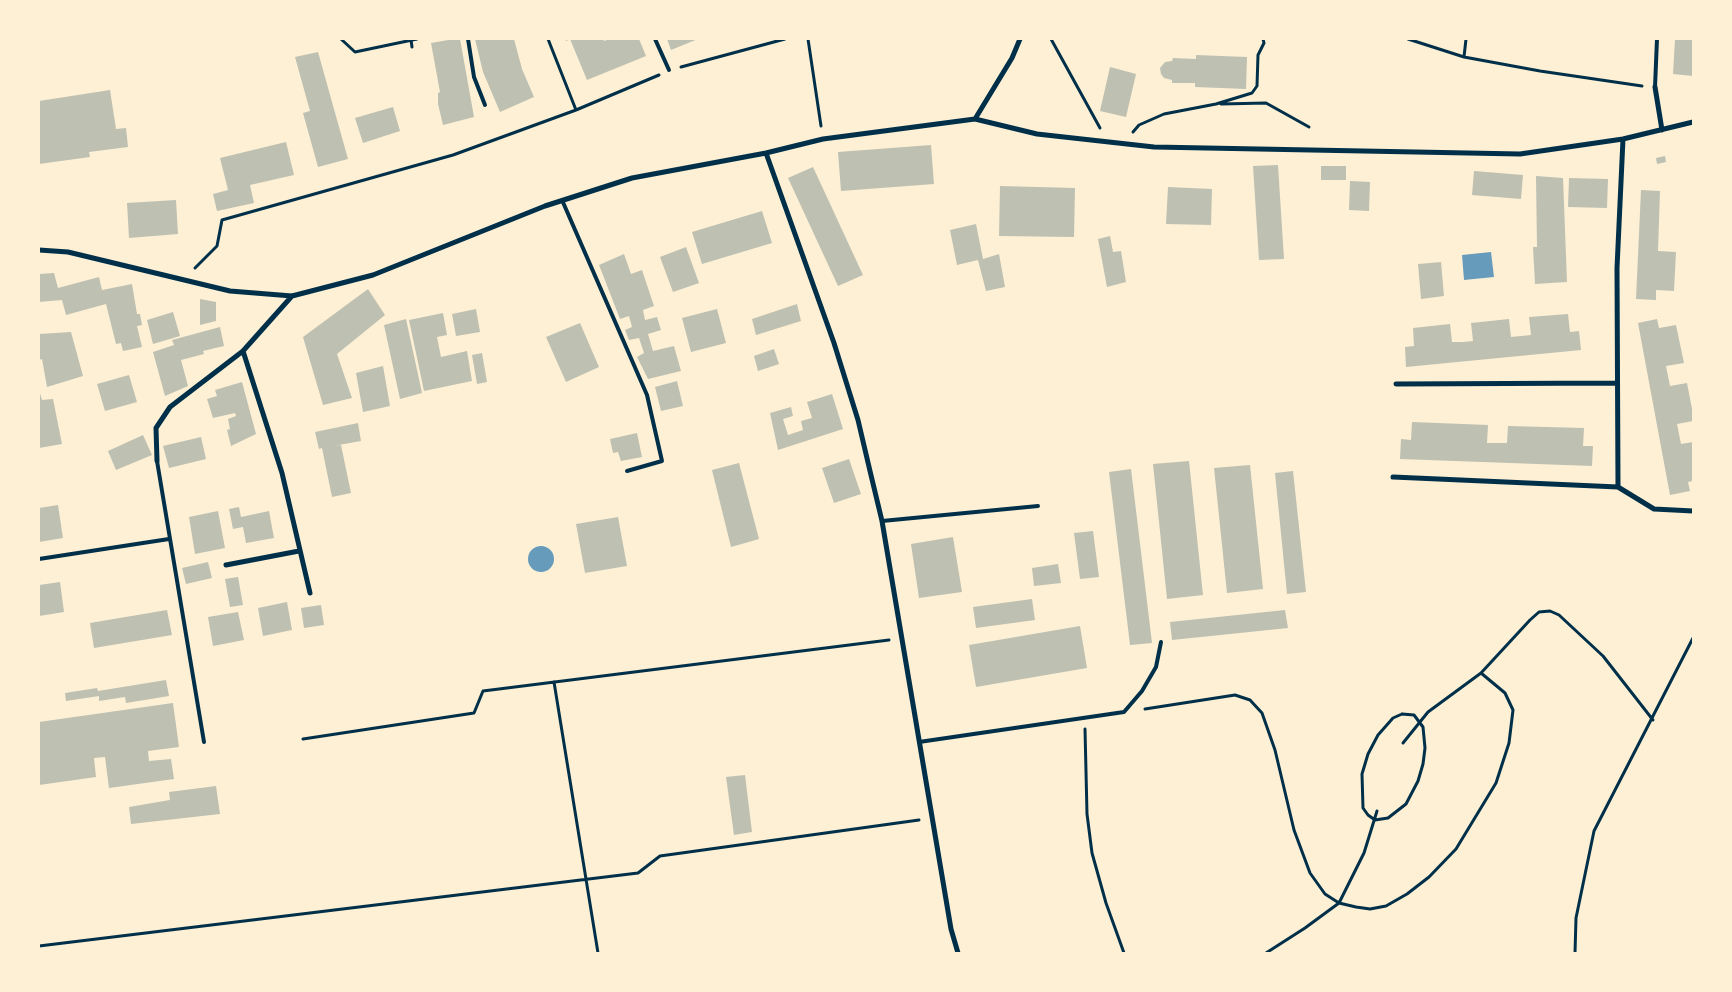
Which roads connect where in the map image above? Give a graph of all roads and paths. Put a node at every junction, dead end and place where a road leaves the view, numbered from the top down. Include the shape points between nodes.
1 (342, 39) edge
2 (417, 39) edge
3 (468, 39) edge
4 (548, 39) edge
5 (655, 39) edge
6 (785, 39) edge
7 (808, 39) edge
8 (1020, 39) edge
9 (1051, 39) edge
10 (1263, 39) edge
11 (1408, 39) edge
12 (1466, 39) edge
13 (1657, 39) edge
14 (411, 40) junction
15 (412, 47) dead end
16 (1464, 57) junction
17 (669, 70) junction
18 (1655, 87) junction
19 (1216, 104) junction
20 (485, 105) dead end
21 (576, 110) junction
22 (975, 119) junction
23 (1693, 122) edge
24 (1309, 128) dead end
25 (1662, 130) junction
26 (823, 139) junction
27 (1623, 139) junction
28 (1108, 142) junction
29 (1124, 144) junction
30 (766, 153) junction
31 (562, 200) junction
32 (39, 250) edge
33 (184, 280) junction
34 (292, 296) junction
35 (243, 351) junction
36 (1616, 383) junction
37 (1396, 384) dead end
38 (157, 461) joint
39 (627, 471) dead end
40 (1394, 476) dead end
41 (1618, 487) junction
42 (1038, 506) dead end
43 (1693, 511) edge
44 (882, 521) junction
45 (170, 539) junction
46 (299, 551) junction
47 (39, 559) edge
48 (226, 566) dead end
49 (310, 593) dead end
50 (902, 638) junction
51 (1693, 638) edge
52 (1161, 642) dead end
53 (1481, 673) junction
54 (554, 682) junction
55 (1124, 712) junction
56 (1085, 718) junction
57 (1419, 720) junction
58 (1653, 720) junction
59 (303, 739) dead end
60 (204, 742) dead end
61 (919, 742) junction
62 (1403, 743) dead end
63 (1378, 811) dead end
64 (932, 818) junction
65 (1375, 820) junction
66 (585, 880) junction
67 (1338, 903) junction
68 (39, 946) edge
69 (598, 953) edge
70 (958, 953) edge
71 (1124, 953) edge
72 (1266, 953) edge
73 (1575, 953) edge

1 - 14 path via 355,52
2 - 14 path
3 - 20 lane via 474,77
4 - 21 path
5 - 17 lane
6 - 17 path
7 - 26 path
8 - 22 street
9 - 28 path
10 - 19 path via 1258,54 1256,90
11 - 16 path
12 - 16 path
13 - 18 lane
14 - 15 path
16 - 18 path
17 - 21 path
18 - 25 street
19 - 24 path via 1266,103
19 - 29 path via 1164,114 1139,125
21 - 33 path via 453,155 222,220 217,246
22 - 26 street
22 - 28 street via 1037,134
23 - 25 street
25 - 27 street
26 - 30 street
27 - 29 street via 1520,154
27 - 36 street
28 - 29 street
30 - 31 street via 632,178
30 - 44 street via 858,420
31 - 34 street via 373,275
31 - 39 lane via 647,396 662,461
32 - 33 street via 68,252
33 - 34 street via 230,290
34 - 35 street
35 - 38 street via 170,407 156,428
35 - 46 street via 282,473
36 - 37 street
36 - 41 street
38 - 45 lane
40 - 41 street
41 - 43 street via 1654,509
42 - 44 lane
44 - 50 street
45 - 47 lane
45 - 60 lane
46 - 48 street
46 - 49 street
50 - 54 path
50 - 61 street
51 - 58 path
52 - 55 lane via 1156,667
53 - 57 path
53 - 58 path via 1530,620 1539,612 1550,611 1559,615 1602,656
53 - 67 path via 1505,692 1513,710 1509,743 1496,783 1474,822 1443,864 1407,894 1386,906 1370,909
54 - 59 path via 483,691 474,713
54 - 66 path
55 - 56 lane
55 - 67 path via 1235,695 1250,700 1262,713 1275,750 1294,830 1310,873 1325,894
56 - 61 lane
56 - 71 path via 1087,814 1092,853
57 - 62 path
57 - 65 path via 1424,734 1424,756 1413,791 1394,815
57 - 65 path via 1406,714 1393,718 1378,735 1368,754 1361,793 1365,812
58 - 73 path via 1594,831 1576,918
61 - 64 street
63 - 65 path
64 - 66 path via 660,856 638,873
64 - 70 street
65 - 67 path via 1364,853
66 - 68 path
66 - 69 path
67 - 72 path

